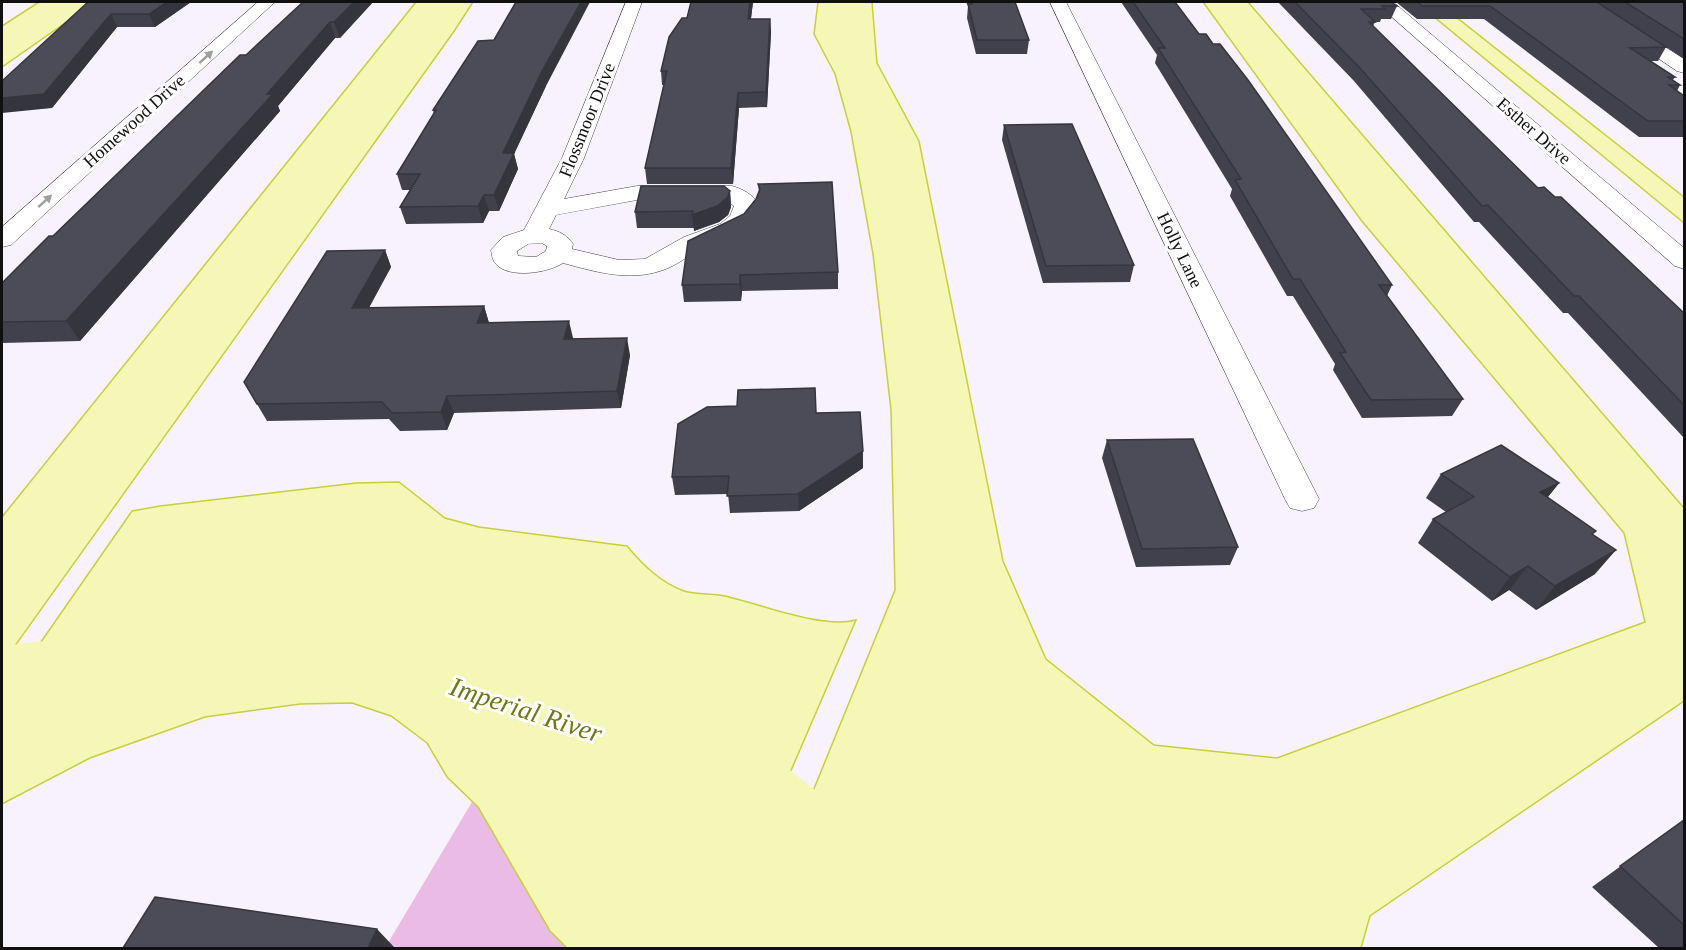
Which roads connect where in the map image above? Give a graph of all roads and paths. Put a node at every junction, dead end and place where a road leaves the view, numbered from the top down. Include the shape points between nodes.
1 (241, 2) edge
2 (267, 2) edge
3 (634, 2) edge
4 (1058, 2) edge
5 (1383, 2) edge
6 (1583, 2) edge
7 (1684, 67) edge
8 (64, 158) dead end
9 (548, 209) junction
10 (534, 236) junction
11 (2, 240) edge
12 (558, 253) junction
13 (1684, 261) edge
14 (1302, 499) dead end

1 - 8 street
11 -> 2 street, Homewood Drive
3 - 9 street, Flossmoor Drive via 573,158
4 - 14 street, Holly Lane
5 - 13 street, Esther Drive
6 - 7 street
9 - 10 street, Flossmoor Drive
9 - 12 street via 637,193 732,193 747,204 736,227 697,241 653,265 595,265
10 - 12 street via 556,240 560,244
10 - 12 street via 508,245 504,250 506,260 519,266 538,265

